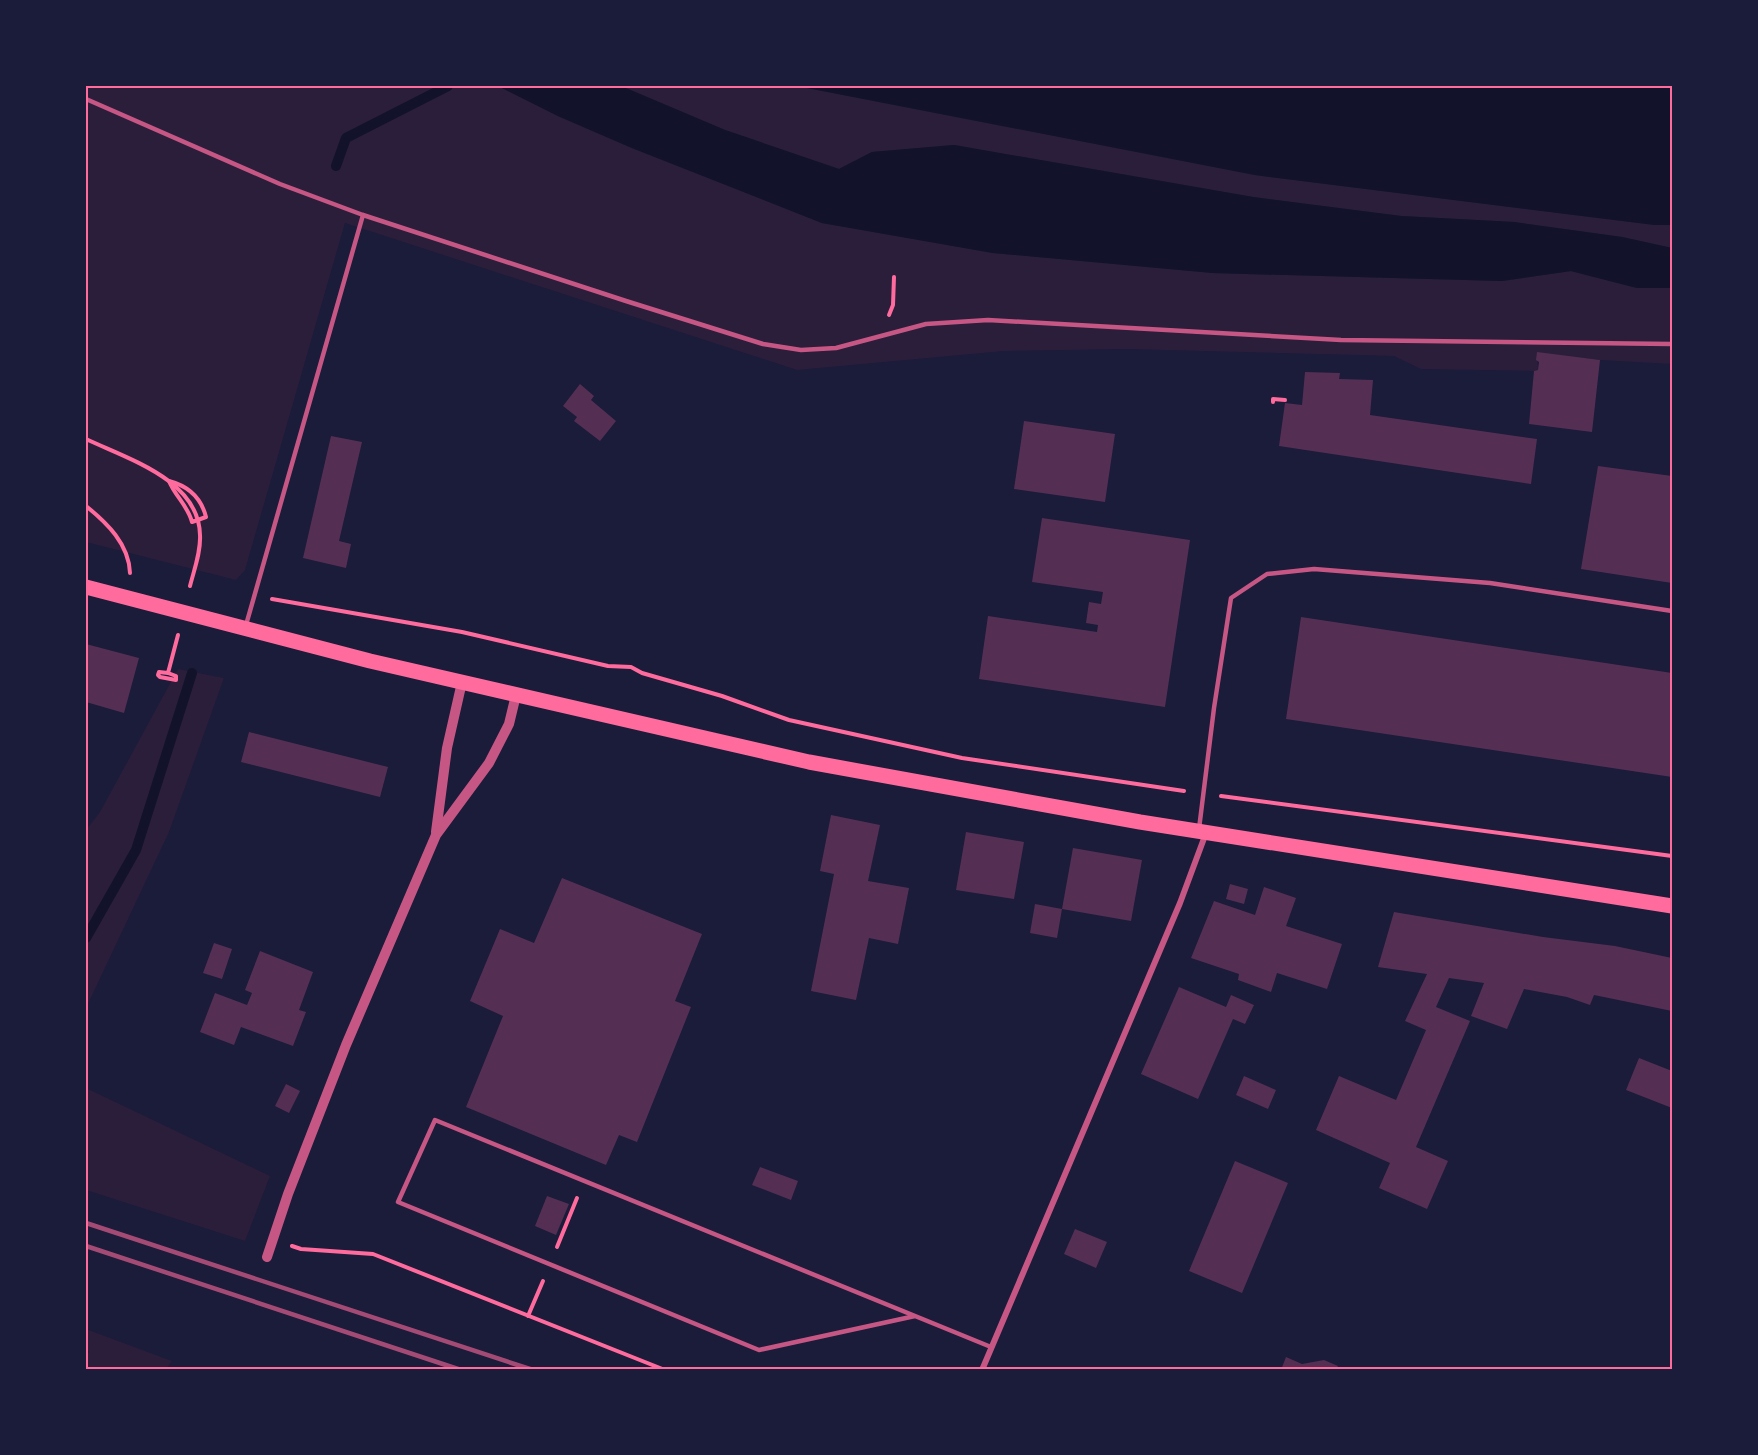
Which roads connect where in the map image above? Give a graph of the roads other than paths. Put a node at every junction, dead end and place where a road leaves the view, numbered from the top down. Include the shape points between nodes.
1 (86, 99) edge
2 (363, 215) junction
3 (1672, 344) edge
4 (86, 587) edge
5 (1672, 611) edge
6 (245, 629) junction
7 (462, 682) junction
8 (516, 695) junction
9 (1202, 832) junction
10 (436, 835) junction
11 (1672, 906) edge
12 (267, 1257) dead end
13 (915, 1316) junction
14 (991, 1347) junction
15 (982, 1370) edge

1 - 2 lane via 280,184
2 - 3 lane via 764,344 801,350 836,348 926,324 988,320 1341,340
2 - 6 lane
4 - 6 main road
5 - 9 lane via 1490,583 1314,569 1267,574 1231,598 1203,794
6 - 7 main road
7 - 8 main road
7 - 10 street via 447,748
8 - 9 main road via 809,762
8 - 10 street via 509,724 489,763
9 - 11 main road
9 - 14 street via 1180,903
10 - 12 street via 346,1045
13 - 13 lane via 435,1120 398,1202 759,1350
13 - 14 lane
14 - 15 street

